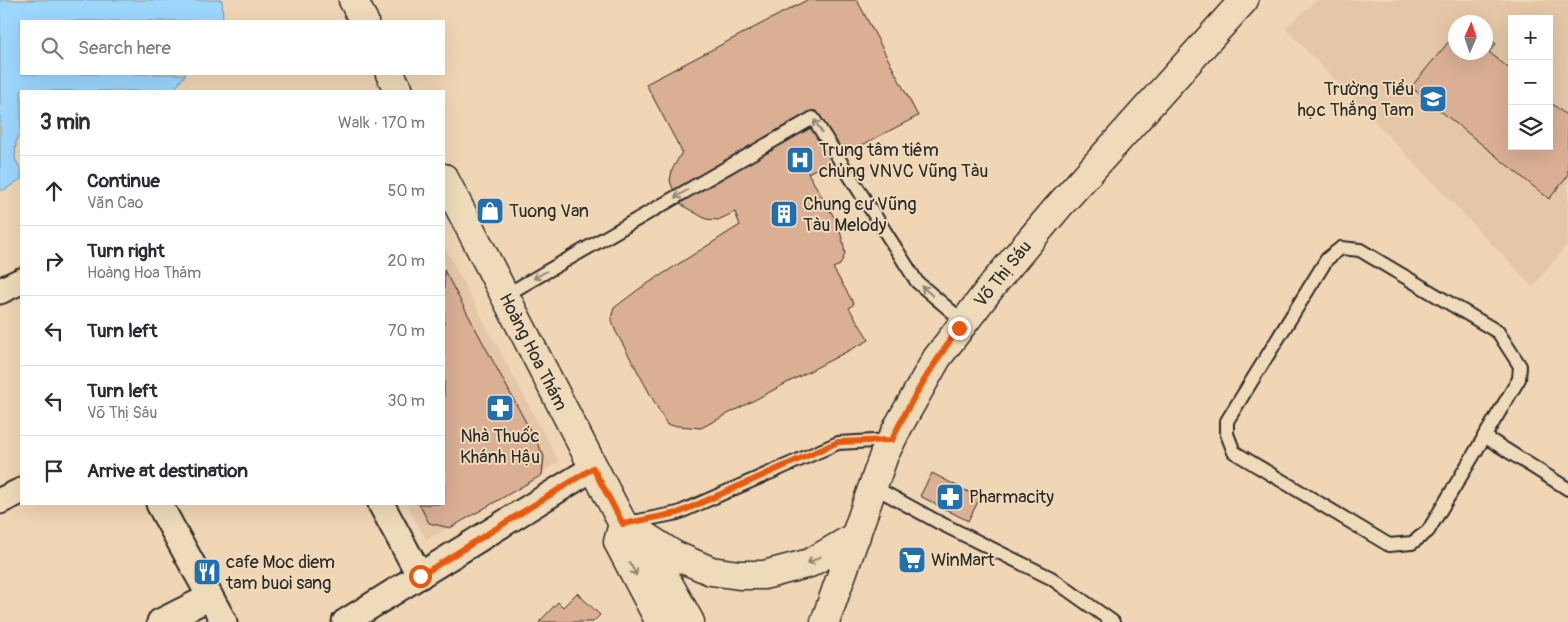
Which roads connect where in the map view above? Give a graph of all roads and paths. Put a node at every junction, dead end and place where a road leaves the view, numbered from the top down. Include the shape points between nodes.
1 (353, 0) edge
2 (1244, 0) edge
3 (363, 20) edge
4 (445, 180) edge
5 (20, 282) edge
6 (0, 292) edge
7 (504, 296) junction
8 (964, 322) junction
9 (1484, 436) junction
10 (892, 440) junction
11 (593, 468) junction
12 (874, 486) junction
13 (1568, 489) edge
14 (20, 492) edge
15 (0, 502) edge
16 (160, 505) edge
17 (382, 505) edge
18 (631, 529) junction
19 (856, 536) junction
20 (420, 576) junction
21 (210, 597) junction
22 (160, 622) edge
23 (224, 622) edge
24 (345, 622) edge
25 (660, 622) edge
26 (690, 622) edge
27 (825, 622) edge
28 (1114, 622) edge

1 - 3 main road
2 - 8 main road, Võ Thị Sáu via 1058,207
4 - 7 main road, Hoàng Hoa Thám
5 - 6 street
8 -> 7 lane via 917,282 813,118
7 - 11 main road, Hoàng Hoa Thám
8 - 10 main road, Võ Thị Sáu via 937,358
9 - 9 lane via 1520,379 1520,366 1498,332 1360,250 1341,248 1327,259 1238,404 1228,421 1227,434 1234,452 1389,545 1412,543 1428,531
9 - 13 lane
10 - 12 main road, Võ Thị Sáu
10 - 18 lane via 838,442 678,513
11 - 18 main road, Hoàng Hoa Thám
11 - 20 street
12 - 19 main road, Võ Thị Sáu
12 - 28 lane via 1051,578
14 - 15 street
16 - 21 street
17 - 20 street
19 -> 18 main road via 810,563 764,574 739,574 711,571 674,555
18 -> 25 main road via 618,542
18 - 26 main road, Hoàng Hoa Thám
19 - 27 main road, Võ Thị Sáu
20 - 24 street
21 - 22 street
21 - 23 street

